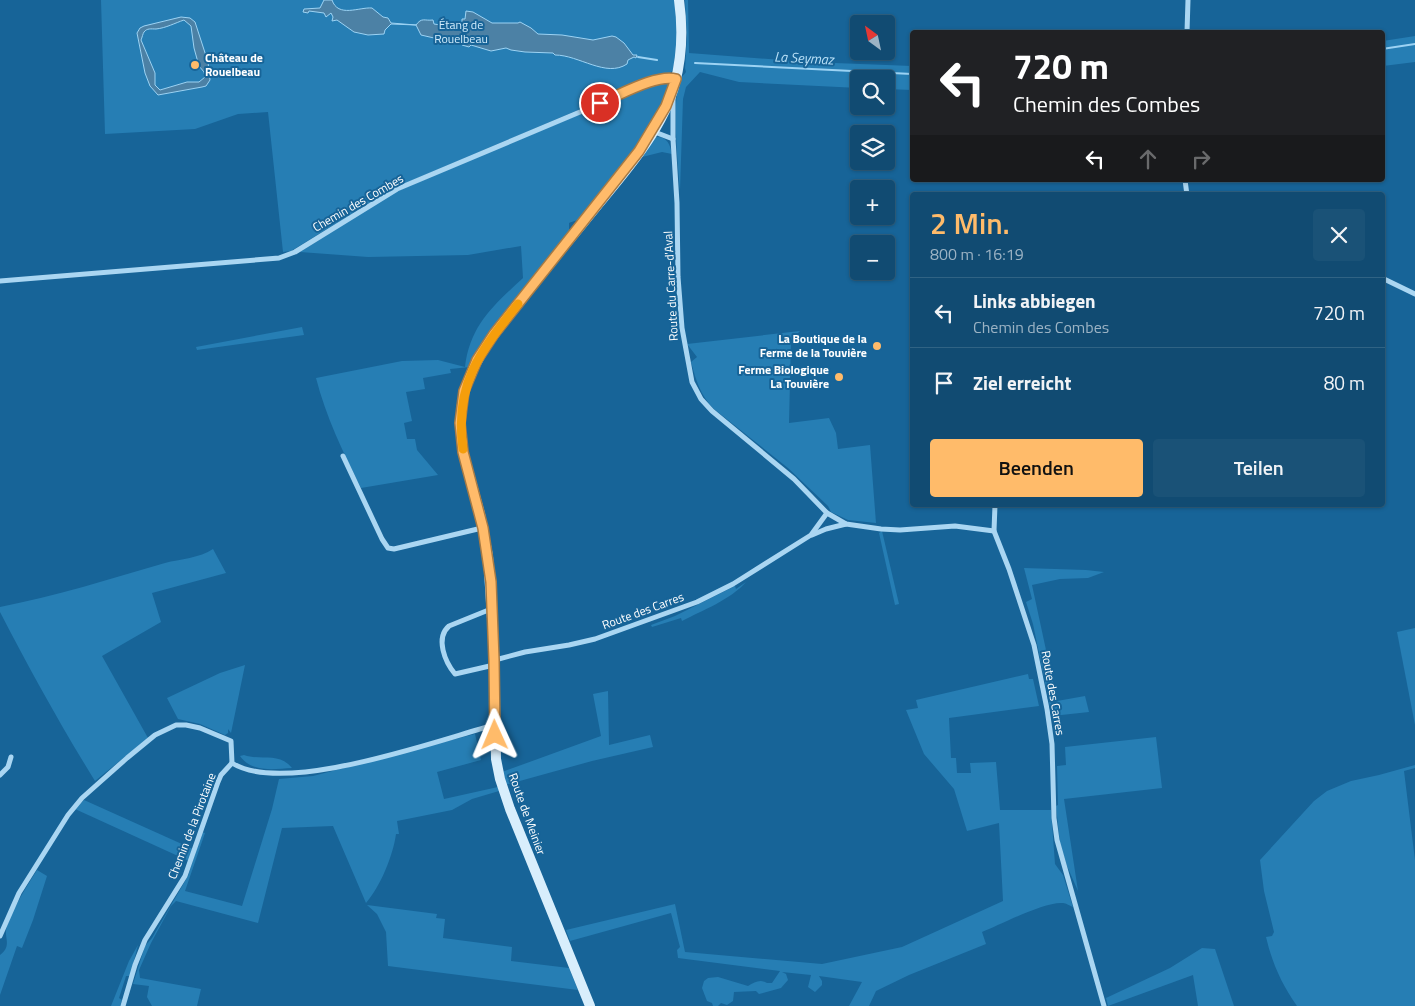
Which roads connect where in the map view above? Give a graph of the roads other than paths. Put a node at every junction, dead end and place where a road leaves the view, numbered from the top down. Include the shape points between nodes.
1 (679, 0) edge
2 (1188, 0) edge
3 (1187, 30) edge
4 (674, 84) junction
5 (652, 131) junction
6 (673, 139) junction
7 (1385, 279) edge
8 (0, 281) edge
9 (1415, 294) edge
10 (343, 456) dead end
11 (995, 507) edge
12 (827, 513) junction
13 (846, 524) junction
14 (483, 528) junction
15 (994, 531) junction
16 (811, 535) junction
17 (492, 609) junction
18 (494, 662) junction
19 (494, 725) junction
20 (11, 757) dead end
21 (232, 763) junction
22 (0, 775) edge
23 (0, 936) edge
24 (123, 1006) edge
25 (590, 1006) edge
26 (1104, 1006) edge

1 - 4 street, Route de Meinier via 681,48
2 - 3 street
4 - 5 street, Route de Meinier
4 - 6 street, Route du Carre-d'Aval
4 - 8 street, Chemin des Combes via 667,77 656,80 397,189 299,250 279,258
5 - 6 street
5 - 14 street, Route de Meinier via 626,170 494,334 472,369 462,400 461,435
6 - 12 street, Route du Carre-d'Aval via 680,302 686,356 694,388 712,411 794,479
7 - 9 street
10 - 14 street via 388,548
11 - 15 street
12 - 13 street, Route des Carres
12 - 16 street, Route des Carres
13 - 15 street, Route des Carres via 900,530 955,526
13 - 16 street, Route des Carres
14 - 17 street, Route de Meinier
15 - 26 street, Route des Carres via 1034,645 1052,744 1057,840
16 - 18 street, Route des Carres via 733,584 697,602 595,639 525,652
17 - 18 street, Route de Meinier
17 - 18 street, Route des Carres via 449,626 444,631 442,643 444,655 455,674
18 - 19 street, Route de Meinier
19 - 21 street via 314,772 258,773
19 - 25 street, Route de Meinier via 496,759 510,809
20 - 22 street via 8,767
21 - 23 street via 231,741 200,728 176,724 155,735 91,789 68,815 16,899
21 - 24 street, Chemin de la Pirotaine via 218,782 185,876 145,940

